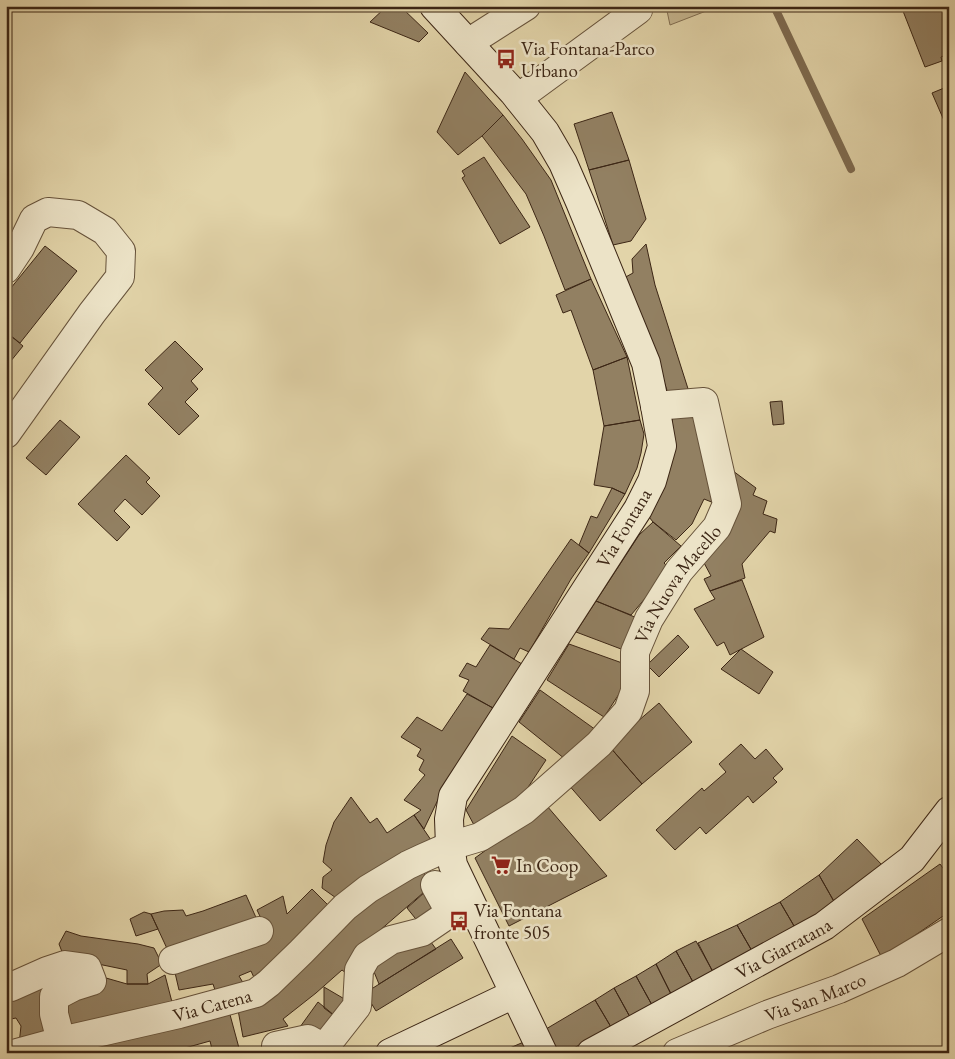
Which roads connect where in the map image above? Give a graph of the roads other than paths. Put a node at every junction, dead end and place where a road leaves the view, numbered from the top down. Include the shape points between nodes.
1 (434, 6) edge
2 (526, 6) edge
3 (637, 6) edge
4 (468, 43) junction
5 (518, 98) junction
6 (6, 270) edge
7 (655, 406) junction
8 (6, 434) edge
9 (949, 811) edge
10 (949, 838) edge
11 (450, 846) junction
12 (912, 859) junction
13 (435, 885) dead end
14 (259, 931) dead end
15 (949, 932) edge
16 (174, 960) dead end
17 (6, 986) edge
18 (514, 994) junction
19 (61, 1041) junction
20 (276, 1046) dead end
21 (17, 1053) edge
22 (390, 1053) edge
23 (543, 1053) edge
24 (591, 1053) edge
25 (676, 1053) edge

1 - 4 street, Via Fontana
2 - 4 street
3 - 5 street via 638,10
4 - 5 street, Via Fontana
5 - 7 street, Via Fontana via 545,132 563,163 646,363
6 - 8 street via 34,219 48,212 78,215 105,231 121,250 120,277
7 - 11 street, Via Fontana via 662,446 652,481 638,509 453,796 449,819
7 - 11 street, Via Nuova Macello via 704,402 728,504 717,527 679,571 649,619 635,652 635,691 628,711 599,744 524,810 480,837
9 - 12 street, Via Giarratana
10 - 12 street
11 - 18 street, Via Fontana via 453,865
11 - 19 street, Via Catena via 408,865 368,889 256,993
12 - 24 street, Via Giarratana via 824,926
13 - 20 street via 446,905 444,917 422,932 391,940 367,956 359,970 357,1006 324,1048 308,1038
14 - 16 street
15 - 25 street, Via San Marco via 897,963 848,985
17 - 19 street via 11,987 65,965 88,968 92,981 54,997 54,1014
18 - 22 street
18 - 23 street, Via Fontana
19 - 21 street, Via Catena

